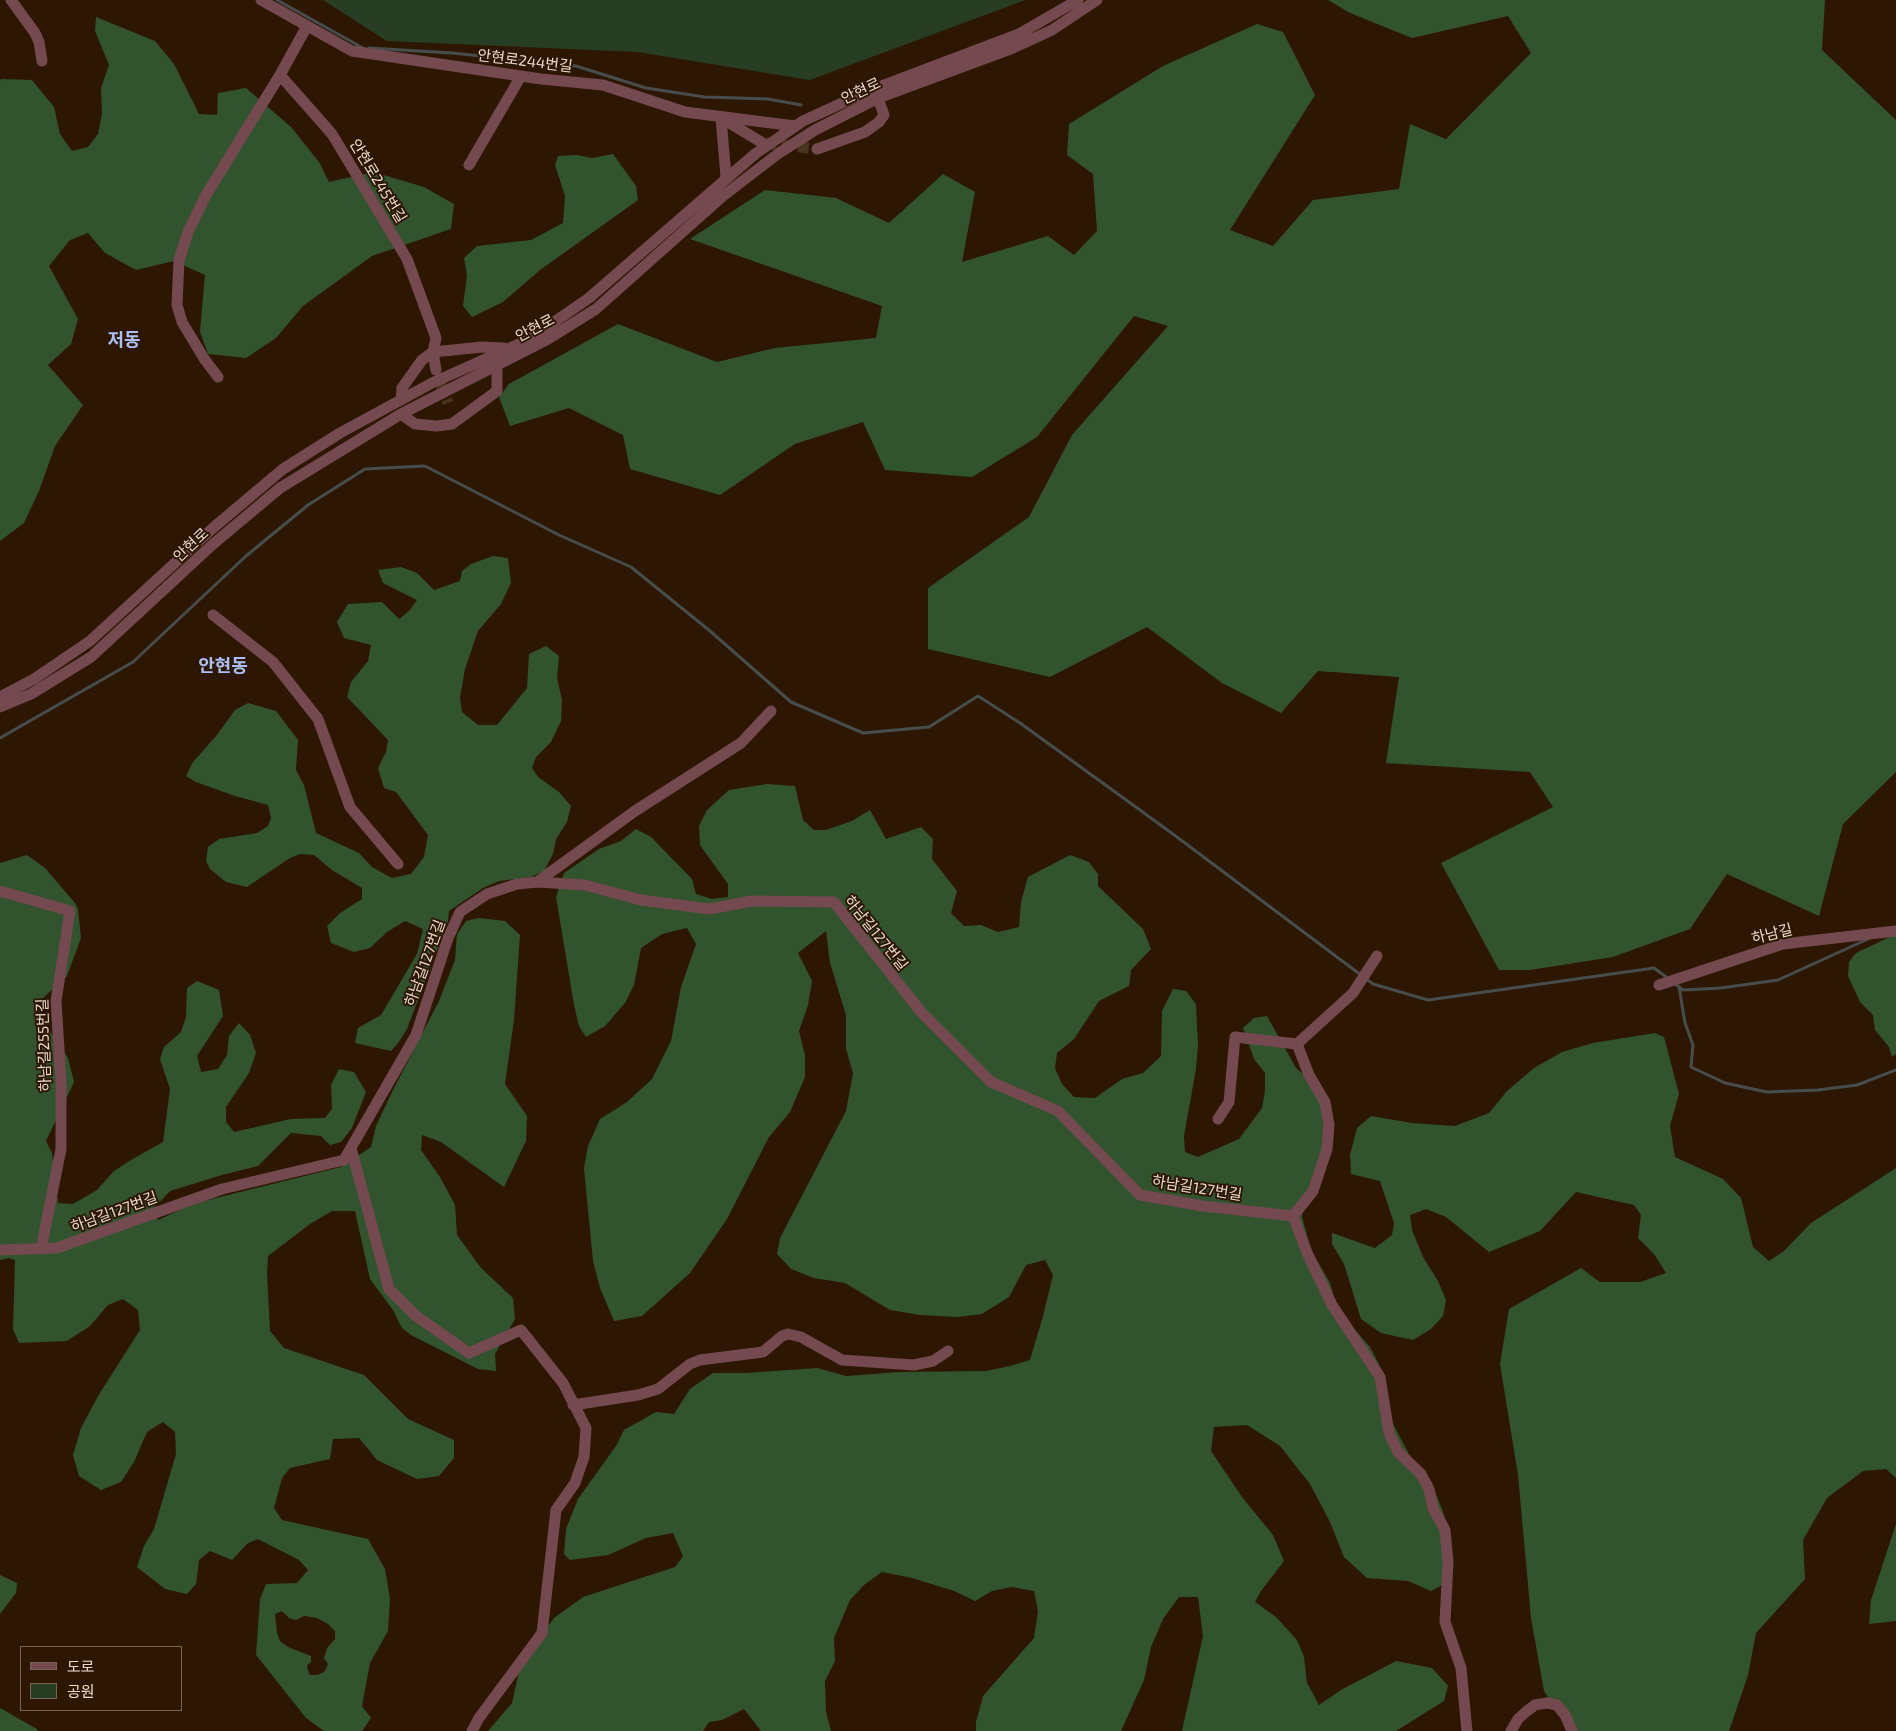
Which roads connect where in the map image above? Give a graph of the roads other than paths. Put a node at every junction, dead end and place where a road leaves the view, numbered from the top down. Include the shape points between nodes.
1 (11, 0) edge
2 (261, 0) edge
3 (1078, 0) edge
4 (1097, 0) edge
5 (307, 26) junction
6 (42, 62) dead end
7 (280, 75) junction
8 (521, 76) junction
9 (878, 98) junction
10 (721, 118) junction
11 (795, 126) junction
12 (761, 142) tunnel mouth
13 (818, 149) tunnel mouth
14 (469, 165) dead end
15 (726, 177) junction
16 (509, 348) junction
17 (433, 352) junction
18 (497, 364) junction
19 (436, 370) tunnel mouth
20 (218, 377) dead end
21 (401, 400) junction
22 (400, 414) junction
23 (213, 616) dead end
24 (0, 696) edge
25 (0, 707) edge
26 (772, 711) dead end
27 (398, 864) dead end
28 (537, 882) junction
29 (0, 891) edge
30 (1896, 931) edge
31 (1377, 956) dead end
32 (1660, 985) dead end
33 (1297, 1044) junction
34 (1218, 1118) dead end
35 (351, 1148) junction
36 (1293, 1216) junction
37 (41, 1249) junction
38 (0, 1250) edge
39 (948, 1351) dead end
40 (572, 1405) junction
41 (472, 1731) edge
42 (1467, 1731) edge
43 (1511, 1731) edge
44 (1572, 1731) edge

1 - 6 street via 35,33
2 - 5 street, 안현로244번길
3 - 11 street, 안현로 via 1020,34 866,92
4 - 9 street, 안현로 via 1052,30 1020,45
5 - 7 street
5 - 8 street, 안현로244번길 via 352,51
7 - 17 street, 안현로245번길 via 332,134 407,259 436,338
7 - 20 street via 206,194 179,260 177,305 182,322
8 - 10 street, 안현로244번길 via 603,85 686,112
8 - 14 street
9 - 13 street via 884,115 879,122 864,132
9 - 18 street, 안현로 via 815,130 780,153 723,196 596,309 548,339
10 - 11 street, 안현로244번길
10 - 12 street
10 - 15 street
11 - 15 street, 안현로
15 - 16 street, 안현로 via 589,298 528,340
16 - 17 street
16 - 21 street, 안현로
17 - 19 street, 안현로245번길
17 - 21 street via 422,360 402,388
18 - 22 street, 안현로
18 - 22 street via 496,391 452,424 415,424
21 - 24 street, 안현로 via 340,432 282,469 90,641 34,679
22 - 25 street, 안현로 via 280,488 91,657 32,694
23 - 27 street via 273,662 318,719 350,807
26 - 28 street via 741,743 635,811
28 - 35 street, 하남길127번길 via 516,884 487,894 460,912 448,938 416,1036
28 - 36 street, 하남길127번길 via 585,885 641,900 708,909 752,901 834,902 921,1012 991,1082 1058,1111 1140,1195
29 - 37 street, 하남길255번길 via 70,911 56,1001 61,1149
30 - 32 street, 하남길 via 1783,944
31 - 33 street via 1353,992
33 - 34 street via 1235,1038 1229,1102
33 - 36 street via 1309,1076 1324,1102 1329,1126 1328,1149 1314,1191
35 - 37 street, 하남길127번길 via 344,1160 222,1189 57,1248
35 - 40 street via 389,1290 416,1316 469,1353 521,1330 563,1383
36 - 42 street via 1332,1306 1380,1377 1389,1433 1398,1452 1421,1474 1445,1530 1448,1562 1445,1622 1461,1668
37 - 38 street, 하남길127번길
39 - 40 street via 933,1361 914,1365 842,1360 801,1337 788,1334 763,1352 700,1360 658,1388 638,1395
40 - 41 street via 586,1428 584,1458 575,1483 556,1510 542,1633
43 - 44 street via 1527,1711 1535,1705 1547,1703 1557,1705

